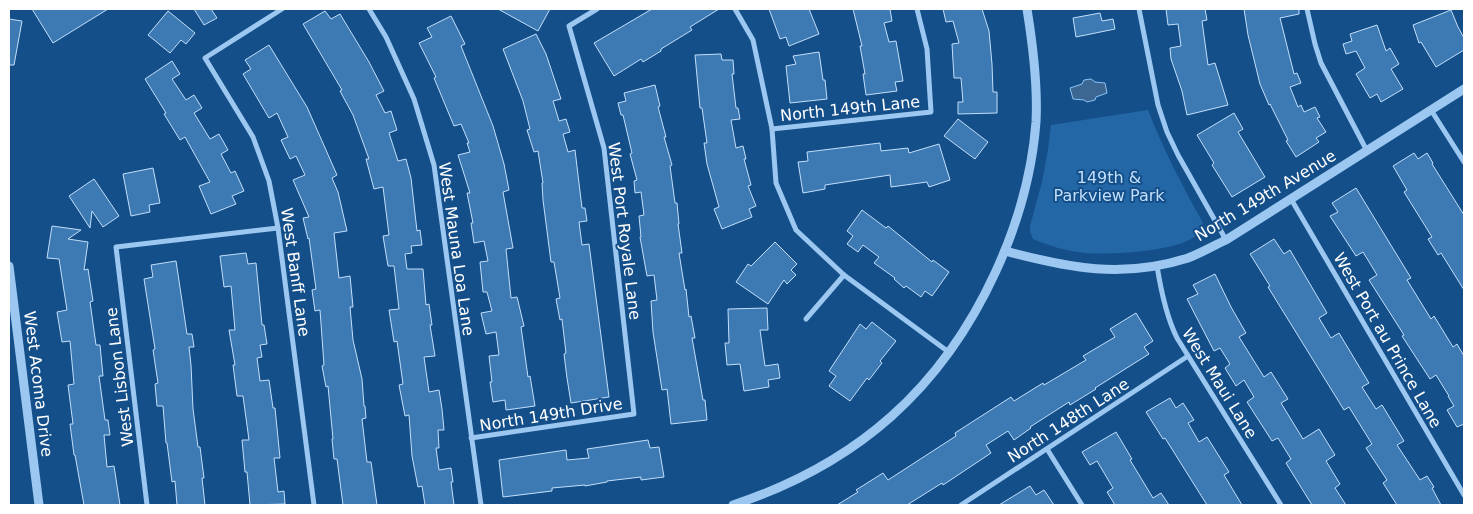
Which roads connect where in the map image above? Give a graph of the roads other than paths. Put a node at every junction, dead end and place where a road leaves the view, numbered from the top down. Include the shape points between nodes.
1 (282, 9) edge
2 (369, 9) edge
3 (597, 9) edge
4 (735, 9) edge
5 (917, 9) edge
6 (1027, 9) edge
7 (1139, 9) edge
8 (1307, 9) edge
9 (1464, 89) edge
10 (1432, 110) junction
11 (772, 128) junction
12 (1367, 151) junction
13 (1464, 162) edge
14 (1291, 198) junction
15 (278, 228) junction
16 (1226, 240) junction
17 (1006, 251) junction
18 (9, 266) edge
19 (1157, 266) junction
20 (844, 275) junction
21 (806, 319) dead end
22 (950, 353) junction
23 (1188, 356) junction
24 (634, 414) joint
25 (471, 438) junction
26 (1047, 450) junction
27 (1464, 495) edge
28 (39, 505) edge
29 (147, 505) edge
30 (314, 505) edge
31 (481, 505) edge
32 (733, 505) edge
33 (961, 505) edge
34 (1082, 505) edge
35 (1282, 505) edge

1 - 15 street, West Banff Lane via 205,58 253,137 269,181
2 - 25 street, West Mauna Loa Lane via 386,37 414,99 434,165
3 - 24 street, West Port Royale Lane via 570,26 604,148
4 - 11 street via 753,40
5 - 11 street, North 149th Lane via 927,49 931,112
6 - 17 street via 1036,65 1036,121 1028,176
7 - 16 street via 1158,105 1167,132
8 - 12 street via 1320,63
9 - 10 street, North 149th Avenue
10 - 12 street, North 149th Avenue
10 - 13 street
11 - 20 street via 776,183 796,230
12 - 14 street, North 149th Avenue
14 - 16 street, North 149th Avenue
14 - 27 street, West Port au Prince Lane
15 - 29 street, West Lisbon Lane via 116,247
15 - 30 street, West Banff Lane
16 - 19 street, North 149th Avenue via 1194,255
17 - 19 street, North 149th Avenue via 1088,269
17 - 22 street via 983,299
18 - 28 street, West Acoma Drive
19 - 23 street, West Maui Lane via 1171,325
20 - 21 street
20 - 22 street
22 - 32 street via 902,407 853,447 788,484
23 - 26 street, North 148th Lane
23 - 35 street, West Maui Lane
24 - 25 street, North 149th Drive
25 - 31 street, West Mauna Loa Lane
26 - 33 street, North 148th Lane
26 - 34 street

